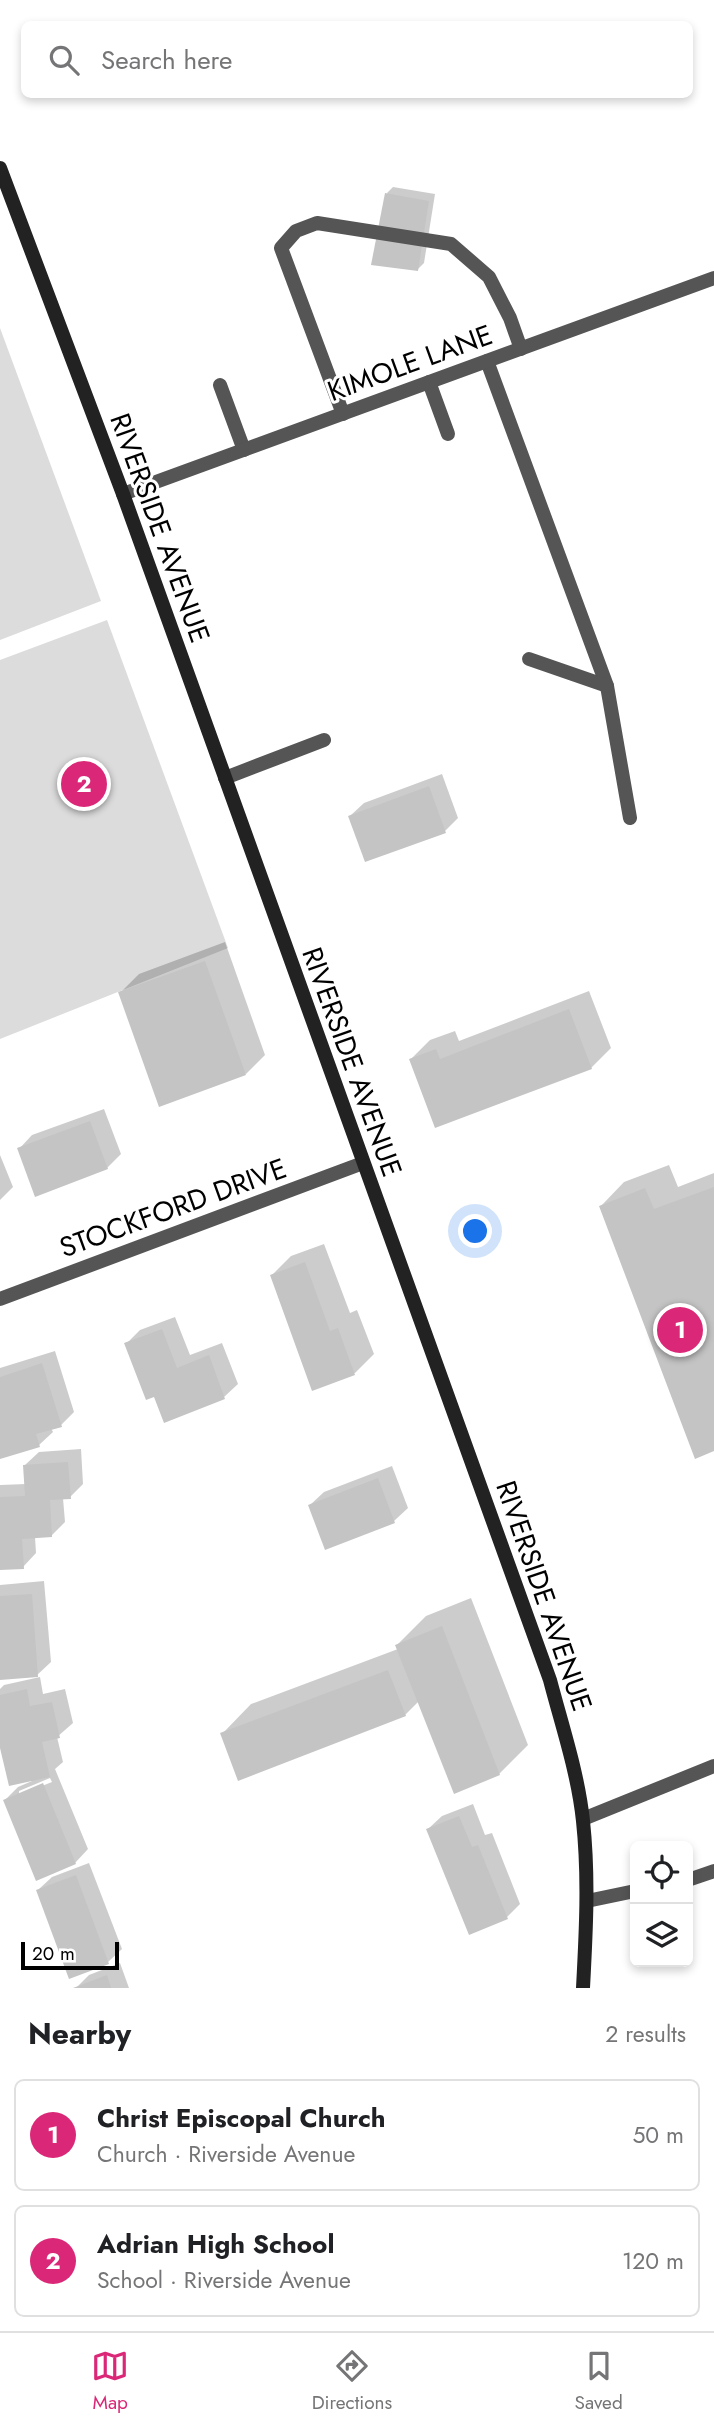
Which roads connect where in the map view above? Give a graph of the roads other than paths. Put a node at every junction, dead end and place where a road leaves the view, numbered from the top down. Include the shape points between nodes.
1 (0, 168) edge
2 (714, 278) edge
3 (521, 349) junction
4 (487, 361) junction
5 (429, 382) junction
6 (220, 385) dead end
7 (343, 414) junction
8 (448, 434) dead end
9 (244, 450) junction
10 (123, 495) junction
11 (529, 659) dead end
12 (607, 687) junction
13 (324, 740) dead end
14 (225, 779) junction
15 (630, 818) dead end
16 (363, 1163) junction
17 (0, 1299) edge
18 (714, 1766) edge
19 (583, 1819) junction
20 (714, 1871) edge
21 (693, 1878) edge
22 (630, 1892) edge
23 (587, 1901) junction
24 (583, 1988) edge

1 - 10 street, RIVERSIDE AVENUE
2 - 3 street, KIMOLE LANE
3 - 4 street, KIMOLE LANE
3 - 7 street via 489,276 451,244 317,223 296,230 281,248
4 - 5 street, KIMOLE LANE
4 - 12 street
5 - 7 street, KIMOLE LANE
5 - 8 street
6 - 9 street
7 - 9 street, KIMOLE LANE
9 - 10 street, KIMOLE LANE
10 - 14 street, RIVERSIDE AVENUE
11 - 12 street
12 - 15 street
13 - 14 street
14 - 16 street, RIVERSIDE AVENUE
16 - 17 street, STOCKFORD DRIVE
16 - 19 street, RIVERSIDE AVENUE via 550,1679
18 - 19 street
19 - 23 street, RIVERSIDE AVENUE
20 - 21 street
22 - 23 street
23 - 24 street, RIVERSIDE AVENUE

